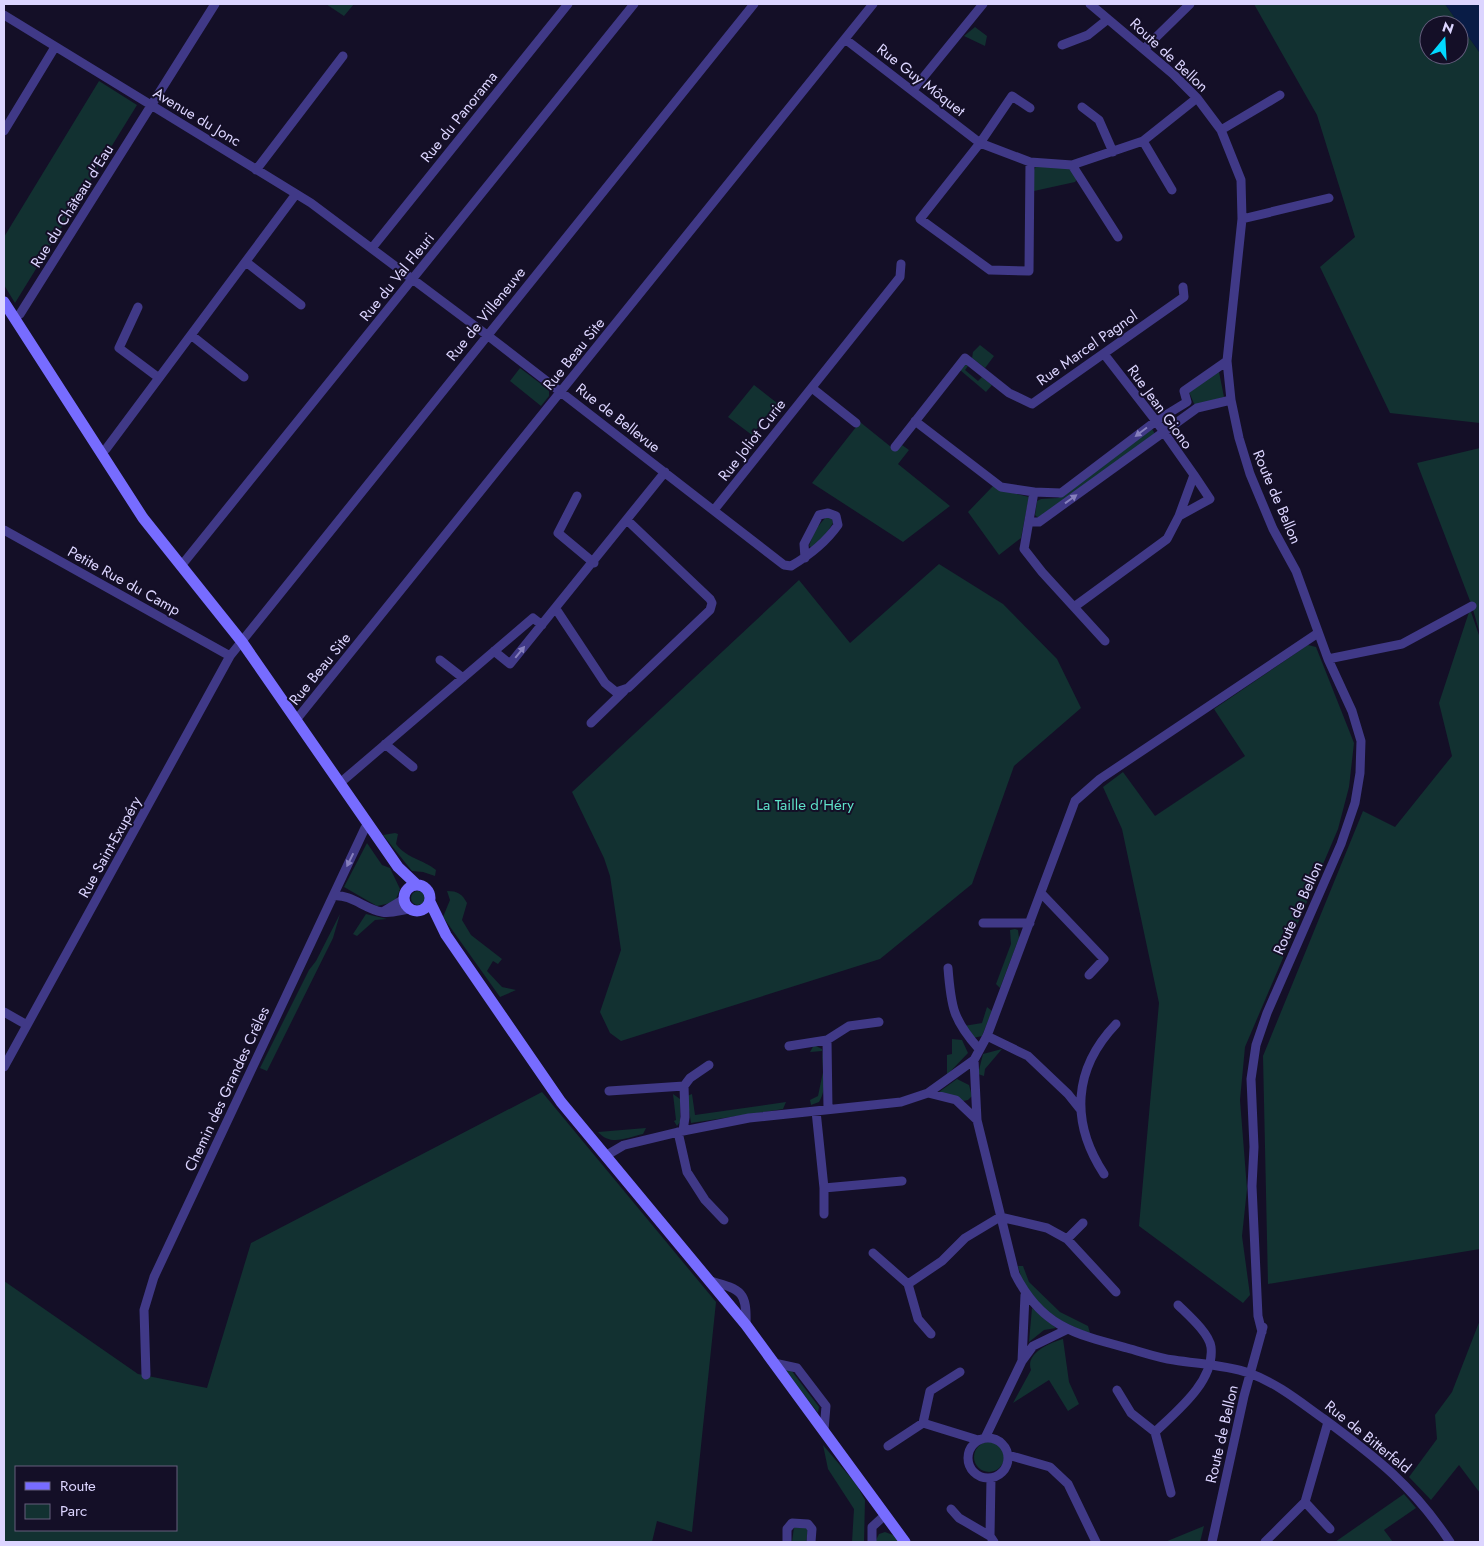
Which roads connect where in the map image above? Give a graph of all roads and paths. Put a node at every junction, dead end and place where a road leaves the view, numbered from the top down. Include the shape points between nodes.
1 (215, 4) edge
2 (568, 4) edge
3 (634, 4) edge
4 (754, 4) edge
5 (873, 4) edge
6 (982, 4) edge
7 (1090, 4) edge
8 (1190, 4) edge
9 (4, 15) edge
10 (1108, 18) junction
11 (845, 38) junction
12 (1062, 45) dead end
13 (55, 47) junction
14 (1144, 49) junction
15 (343, 56) dead end
16 (912, 90) junction
17 (1280, 95) dead end
18 (1197, 98) junction
19 (151, 106) junction
20 (1082, 107) dead end
21 (1030, 108) dead end
22 (1221, 130) junction
23 (4, 131) edge
24 (1143, 141) junction
25 (980, 143) junction
26 (1113, 152) junction
27 (1030, 162) junction
28 (1072, 165) junction
29 (256, 170) junction
30 (1172, 190) dead end
31 (296, 194) junction
32 (1329, 198) dead end
33 (1242, 219) junction
34 (1118, 237) dead end
35 (372, 248) junction
36 (246, 262) junction
37 (901, 264) dead end
38 (412, 280) junction
39 (1183, 287) dead end
40 (4, 302) edge
41 (301, 305) dead end
42 (138, 307) dead end
43 (14, 318) junction
44 (191, 335) junction
45 (487, 335) junction
46 (1104, 354) junction
47 (1227, 360) junction
48 (244, 377) dead end
49 (159, 378) junction
50 (812, 388) junction
51 (561, 392) junction
52 (1231, 400) junction
53 (1187, 402) junction
54 (1193, 412) junction
55 (915, 420) junction
56 (1156, 421) junction
57 (856, 423) dead end
58 (1162, 433) junction
59 (895, 446) dead end
60 (101, 453) junction
61 (665, 472) junction
62 (1194, 476) junction
63 (1034, 492) junction
64 (577, 496) dead end
65 (714, 510) junction
66 (1179, 516) junction
67 (628, 520) junction
68 (1029, 522) junction
69 (4, 530) edge
70 (805, 558) junction
71 (594, 562) junction
72 (181, 566) junction
73 (1472, 606) dead end
74 (1074, 607) junction
75 (556, 609) junction
76 (542, 625) junction
77 (1318, 633) junction
78 (1105, 641) dead end
79 (242, 642) junction
80 (494, 651) junction
81 (230, 656) junction
82 (1328, 659) junction
83 (440, 660) dead end
84 (463, 678) junction
85 (624, 691) junction
86 (296, 720) junction
87 (592, 723) dead end
88 (385, 744) junction
89 (413, 767) dead end
90 (340, 783) junction
91 (369, 825) junction
92 (398, 867) junction
93 (417, 885) junction
94 (1041, 893) junction
95 (333, 896) junction
96 (430, 902) junction
97 (410, 903) junction
98 (1030, 922) junction
99 (983, 924) dead end
100 (446, 935) junction
101 (948, 968) dead end
102 (1089, 975) dead end
103 (4, 1012) edge
104 (879, 1022) dead end
105 (1116, 1024) dead end
106 (27, 1025) junction
107 (987, 1036) junction
108 (827, 1040) junction
109 (789, 1046) dead end
110 (979, 1049) junction
111 (974, 1060) junction
112 (709, 1065) dead end
113 (4, 1067) edge
114 (684, 1086) junction
115 (1081, 1086) junction
116 (609, 1091) dead end
117 (928, 1094) junction
118 (1068, 1094) junction
119 (1080, 1109) junction
120 (828, 1110) junction
121 (816, 1111) junction
122 (977, 1120) junction
123 (681, 1131) junction
124 (607, 1155) junction
125 (1104, 1174) dead end
126 (902, 1182) dead end
127 (824, 1188) junction
128 (824, 1214) dead end
129 (1000, 1217) junction
130 (724, 1220) dead end
131 (1083, 1224) dead end
132 (1068, 1239) junction
133 (873, 1253) dead end
134 (908, 1284) junction
135 (1116, 1292) dead end
136 (1026, 1295) junction
137 (1178, 1305) dead end
138 (1066, 1330) junction
139 (931, 1334) dead end
140 (1022, 1361) junction
141 (1209, 1364) junction
142 (960, 1372) dead end
143 (1250, 1374) junction
144 (146, 1375) dead end
145 (1117, 1390) dead end
146 (1328, 1422) junction
147 (923, 1423) junction
148 (1156, 1432) junction
149 (981, 1439) junction
150 (888, 1446) dead end
151 (1008, 1455) junction
152 (991, 1478) junction
153 (1172, 1493) dead end
154 (1305, 1502) junction
155 (951, 1509) dead end
156 (884, 1515) junction
157 (1330, 1529) dead end
158 (992, 1539) edge
159 (787, 1542) edge
160 (811, 1542) edge
161 (872, 1542) edge
162 (905, 1542) edge
163 (1096, 1542) edge
164 (1212, 1542) edge
165 (1265, 1542) edge
166 (1450, 1542) edge

1 - 19 street, Rue du Château d'Eau
2 - 35 street, Rue du Panorama
3 - 38 street, Rue du Val Fleuri
4 - 45 street, Rue de Villeneuve
5 - 11 street, Rue Beau Site
6 - 16 street
7 - 10 street, Route de Bellon
8 - 14 street
9 - 13 street, Avenue du Jonc
10 - 12 street via 1088,35
10 - 14 street, Route de Bellon
11 - 16 street, Rue Guy Môquet
11 - 51 street, Rue Beau Site
13 - 19 street, Avenue du Jonc
13 - 23 street
14 - 18 street, Route de Bellon
15 - 29 street
16 - 25 street, Rue Guy Môquet
17 - 22 street
18 - 22 street, Route de Bellon
18 - 24 street, Rue Guy Môquet
19 - 29 street, Avenue du Jonc
19 - 43 street, Rue du Château d'Eau via 20,314
20 - 26 street via 1099,120
21 - 25 street via 1012,96
22 - 33 street, Route de Bellon via 1241,180
24 - 26 street, Rue Guy Môquet
24 - 30 street
25 - 27 street, Rue Guy Môquet
25 - 27 street via 920,219 990,270 1029,271
26 - 28 street, Rue Guy Môquet
27 - 28 street, Rue Guy Môquet
28 - 34 street
29 - 31 street, Avenue du Jonc
31 - 35 street, Avenue du Jonc
31 - 36 street
32 - 33 street
33 - 47 street, Route de Bellon
35 - 38 street, Rue de Bellevue
36 - 41 street
36 - 44 street
37 - 50 street, Rue Joliot Curie via 900,277
38 - 45 street, Rue de Bellevue
38 - 72 street, Rue du Val Fleuri
39 - 46 street, Rue Marcel Pagnol via 1184,297
40 - 43 main road
42 - 49 street via 119,348
43 - 60 main road
44 - 48 street
44 - 49 street
45 - 51 street, Rue de Bellevue
45 - 79 street, Rue de Villeneuve
46 - 55 street, Rue Marcel Pagnol via 1032,404 1009,393 965,358
46 - 56 street, Rue Jean Giono
47 - 52 street, Route de Bellon
47 - 53 street via 1184,391
49 - 60 street
50 - 57 street
50 - 65 street, Rue Joliot Curie
51 - 61 street, Rue de Bellevue
51 - 86 street, Rue Beau Site
52 - 54 street
52 - 77 street, Route de Bellon via 1250,474 1273,529 1296,571
53 - 54 street
53 - 56 street
54 - 58 street
55 - 59 street, Rue Marcel Pagnol
55 - 63 street via 1002,487
56 - 58 street, Rue Jean Giono
56 -> 63 street via 1061,493
58 - 62 street, Rue Jean Giono
68 -> 58 street via 1039,522
60 - 72 main road via 143,518
61 - 65 street, Rue de Bellevue
61 - 67 street
62 - 66 street
62 - 66 street, Rue Jean Giono via 1210,499
63 - 68 street
64 - 71 street via 558,533
65 - 70 street, Rue de Bellevue via 784,565 792,566
66 - 74 street via 1167,539
67 - 71 street
67 - 85 street via 712,603 710,610
68 - 74 street via 1024,549
69 - 81 street, Petite Rue du Camp
70 - 70 street via 835,529 839,521 836,516 828,512 819,515 804,544
71 - 75 street
72 - 79 main road
73 - 82 street via 1402,644
74 - 78 street
75 - 76 street
75 - 85 street via 605,683 616,692
76 - 80 street via 533,618
80 -> 76 street via 510,664
77 - 82 street, Route de Bellon
77 - 94 street via 1100,778 1075,801
79 - 81 street, Rue Saint-Exupéry
79 - 86 main road
80 - 84 street
81 - 106 street, Rue Saint-Exupéry
82 - 143 street, Route de Bellon via 1352,711 1361,741 1360,773 1356,803 1341,844 1266,1013 1256,1045 1251,1079 1252,1186 1262,1332
83 - 84 street
84 - 88 street
85 - 87 street
86 - 90 main road
88 - 89 street
88 - 90 street
90 - 91 main road
91 - 92 main road
91 -> 95 street, Chemin des Grandes Crêles
92 - 93 main road
92 - 97 main road
93 - 96 main road via 426,888
93 - 97 main road via 411,887
94 - 98 street
94 - 102 street via 1104,959
95 - 97 street via 351,898 382,912
95 - 144 street, Chemin des Grandes Crêles via 154,1277 144,1310
96 - 97 main road via 426,908
96 - 100 main road
97 - 100 main road
98 - 99 street
98 - 107 street
100 - 124 main road via 562,1102
101 - 110 street via 950,1004 962,1030
103 - 106 street
104 - 108 street via 849,1026
105 - 115 street via 1100,1040
106 - 113 street, Rue Saint-Exupéry
107 - 110 street
107 - 118 street via 1028,1056
108 - 109 street
108 - 120 street
110 - 111 street
111 - 117 street
111 - 122 street
112 - 114 street
114 - 116 street
114 - 123 street via 685,1118
115 - 118 street
115 - 119 street
117 - 120 street via 901,1102
117 - 122 street via 956,1100
118 - 119 street
119 - 125 street via 1093,1158
120 - 121 street
121 - 123 street via 749,1118
121 - 127 street
122 - 129 street
123 - 124 street via 624,1146
123 - 130 street via 687,1172 705,1200
124 - 156 main road via 746,1325
126 - 127 street
127 - 128 street
129 - 132 street via 1047,1228
129 - 134 street via 965,1238 942,1261
129 - 136 street via 1014,1274
131 - 132 street
132 - 135 street
133 - 134 street
134 - 139 street via 918,1319
136 - 138 street
136 - 140 street
137 - 141 street via 1197,1323 1211,1346
138 - 140 street via 1034,1346
138 - 141 street, Rue de Bitterfeld via 1172,1360
140 - 149 street
141 - 143 street, Rue de Bitterfeld
141 - 148 street via 1198,1390
142 - 147 street via 930,1392
143 - 146 street, Rue de Bitterfeld via 1283,1390
143 - 164 street, Route de Bellon
145 - 148 street via 1131,1413
146 - 154 street
146 - 166 street, Rue de Bitterfeld via 1392,1471 1432,1514
147 - 149 street
147 - 150 street
148 - 153 street
149 - 151 street via 999,1441
149 - 152 street via 969,1450 968,1464 977,1475
151 - 152 street via 1002,1472
151 - 163 street via 1050,1467 1068,1484
152 - 158 street
154 - 157 street
154 - 165 street
155 - 158 street via 959,1518
156 - 161 street via 872,1527
156 - 162 main road
159 - 160 street via 787,1529 792,1523 808,1524 812,1529

